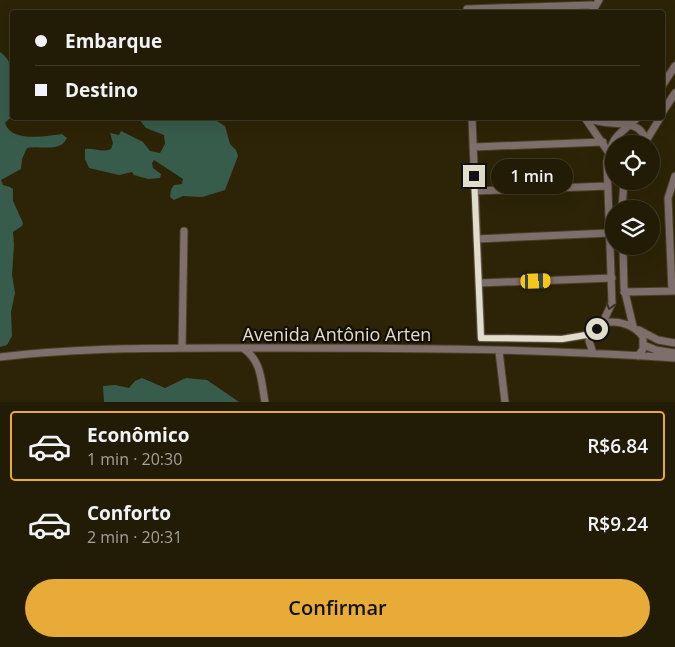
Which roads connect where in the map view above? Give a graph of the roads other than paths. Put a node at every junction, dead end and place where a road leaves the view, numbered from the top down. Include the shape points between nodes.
1 (467, 0) edge
2 (514, 4) edge
3 (595, 6) edge
4 (467, 10) edge
5 (675, 66) edge
6 (665, 81) edge
7 (675, 93) edge
8 (665, 108) edge
9 (472, 120) edge
10 (587, 120) edge
11 (592, 120) edge
12 (635, 120) edge
13 (659, 120) edge
14 (630, 124) junction
15 (592, 128) junction
16 (617, 135) edge
17 (643, 135) edge
18 (649, 135) edge
19 (576, 142) junction
20 (603, 142) junction
21 (605, 145) edge
22 (473, 147) junction
23 (675, 176) edge
24 (605, 186) edge
25 (475, 191) junction
26 (184, 231) dead end
27 (605, 233) edge
28 (477, 238) junction
29 (611, 255) edge
30 (623, 255) edge
31 (612, 278) junction
32 (479, 283) junction
33 (674, 291) edge
34 (624, 292) junction
35 (601, 326) junction
36 (635, 328) junction
37 (590, 336) junction
38 (658, 340) junction
39 (675, 343) edge
40 (644, 345) junction
41 (182, 348) junction
42 (243, 348) junction
43 (499, 351) junction
44 (675, 353) edge
45 (592, 354) junction
46 (638, 356) junction
47 (0, 357) edge
48 (675, 358) edge
49 (264, 402) edge
50 (505, 402) edge

1 - 4 street
2 - 3 street
2 - 4 street
5 - 6 street
7 - 8 street
9 - 22 street
10 - 15 street
11 - 14 street via 604,124
12 - 14 street
13 - 18 street
14 - 16 street
14 - 17 street via 641,130
15 - 19 street via 587,136
15 - 20 street
19 - 20 street
19 - 22 street
20 - 21 street
22 - 25 street
23 - 33 street via 668,198
24 - 25 street
25 - 28 street
26 - 41 street
27 - 28 street
28 - 32 street
29 - 31 street
30 - 34 street
31 - 32 street
31 -> 35 street via 612,302
32 - 37 street via 481,338
33 - 34 street
34 - 36 street
35 - 36 street via 619,322
35 - 37 street
36 - 38 street
36 - 40 street via 644,338
37 - 45 street
38 - 39 street
38 - 40 street
40 - 44 street
40 - 46 street
41 - 42 street, Avenida Antônio Arten
41 - 47 street, Avenida Antônio Arten via 83,349
42 - 43 street, Avenida Antônio Arten
42 - 49 street via 257,362
43 - 45 street, Avenida Antônio Arten
43 - 50 street
45 - 46 street, Avenida Antônio Arten
46 - 48 street, Avenida Antônio Arten

